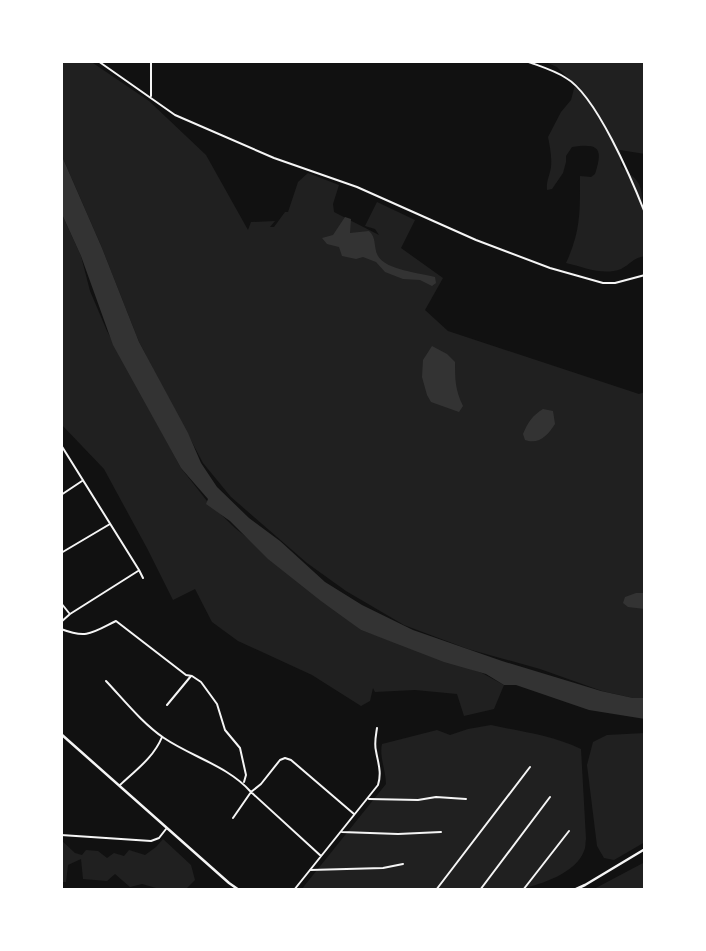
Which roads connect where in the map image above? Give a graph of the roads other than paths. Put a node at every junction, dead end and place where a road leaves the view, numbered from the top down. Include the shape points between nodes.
1 (98, 61) edge
2 (151, 61) edge
3 (526, 61) edge
4 (151, 97) junction
5 (645, 213) edge
6 (645, 275) edge
7 (61, 445) edge
8 (83, 481) junction
9 (61, 495) edge
10 (111, 524) junction
11 (61, 553) edge
12 (139, 570) junction
13 (142, 578) dead end
14 (61, 603) edge
15 (70, 614) junction
16 (61, 622) edge
17 (61, 629) edge
18 (192, 676) junction
19 (106, 681) dead end
20 (167, 705) dead end
21 (377, 728) dead end
22 (61, 734) edge
23 (162, 737) junction
24 (530, 767) dead end
25 (244, 783) junction
26 (119, 786) junction
27 (251, 792) junction
28 (550, 797) dead end
29 (368, 799) junction
30 (466, 799) dead end
31 (355, 815) junction
32 (233, 818) dead end
33 (167, 828) junction
34 (569, 831) dead end
35 (341, 832) junction
36 (441, 832) dead end
37 (61, 835) edge
38 (645, 849) edge
39 (321, 856) junction
40 (403, 864) dead end
41 (309, 870) junction
42 (239, 890) edge
43 (293, 890) edge
44 (436, 890) edge
45 (480, 890) edge
46 (523, 890) edge
47 (574, 890) edge

1 - 4 street
2 - 4 street
3 - 5 street via 568,78 582,92 606,127
4 - 6 street via 175,115 274,158 357,187 550,268 603,283
7 - 8 street
8 - 9 street
8 - 10 street
10 - 11 street
10 - 12 street
12 - 13 street
12 - 15 street
14 - 15 street
15 - 16 street
17 - 18 street via 89,634 116,621
18 - 20 street
18 - 25 street via 217,704 225,730 240,748
19 - 23 street
21 - 29 street via 380,778
22 - 26 main road
23 - 25 street
23 - 26 street via 158,747
24 - 44 street
25 - 27 street
26 - 33 main road
27 - 31 street via 285,758
27 - 32 street
27 - 39 street
28 - 45 street
29 - 30 street
29 - 31 street
31 - 35 street
33 - 37 street via 151,841
33 - 42 main road
34 - 46 street
35 - 36 street
35 - 39 street
38 - 47 main road
39 - 41 street
40 - 41 street
41 - 43 street

